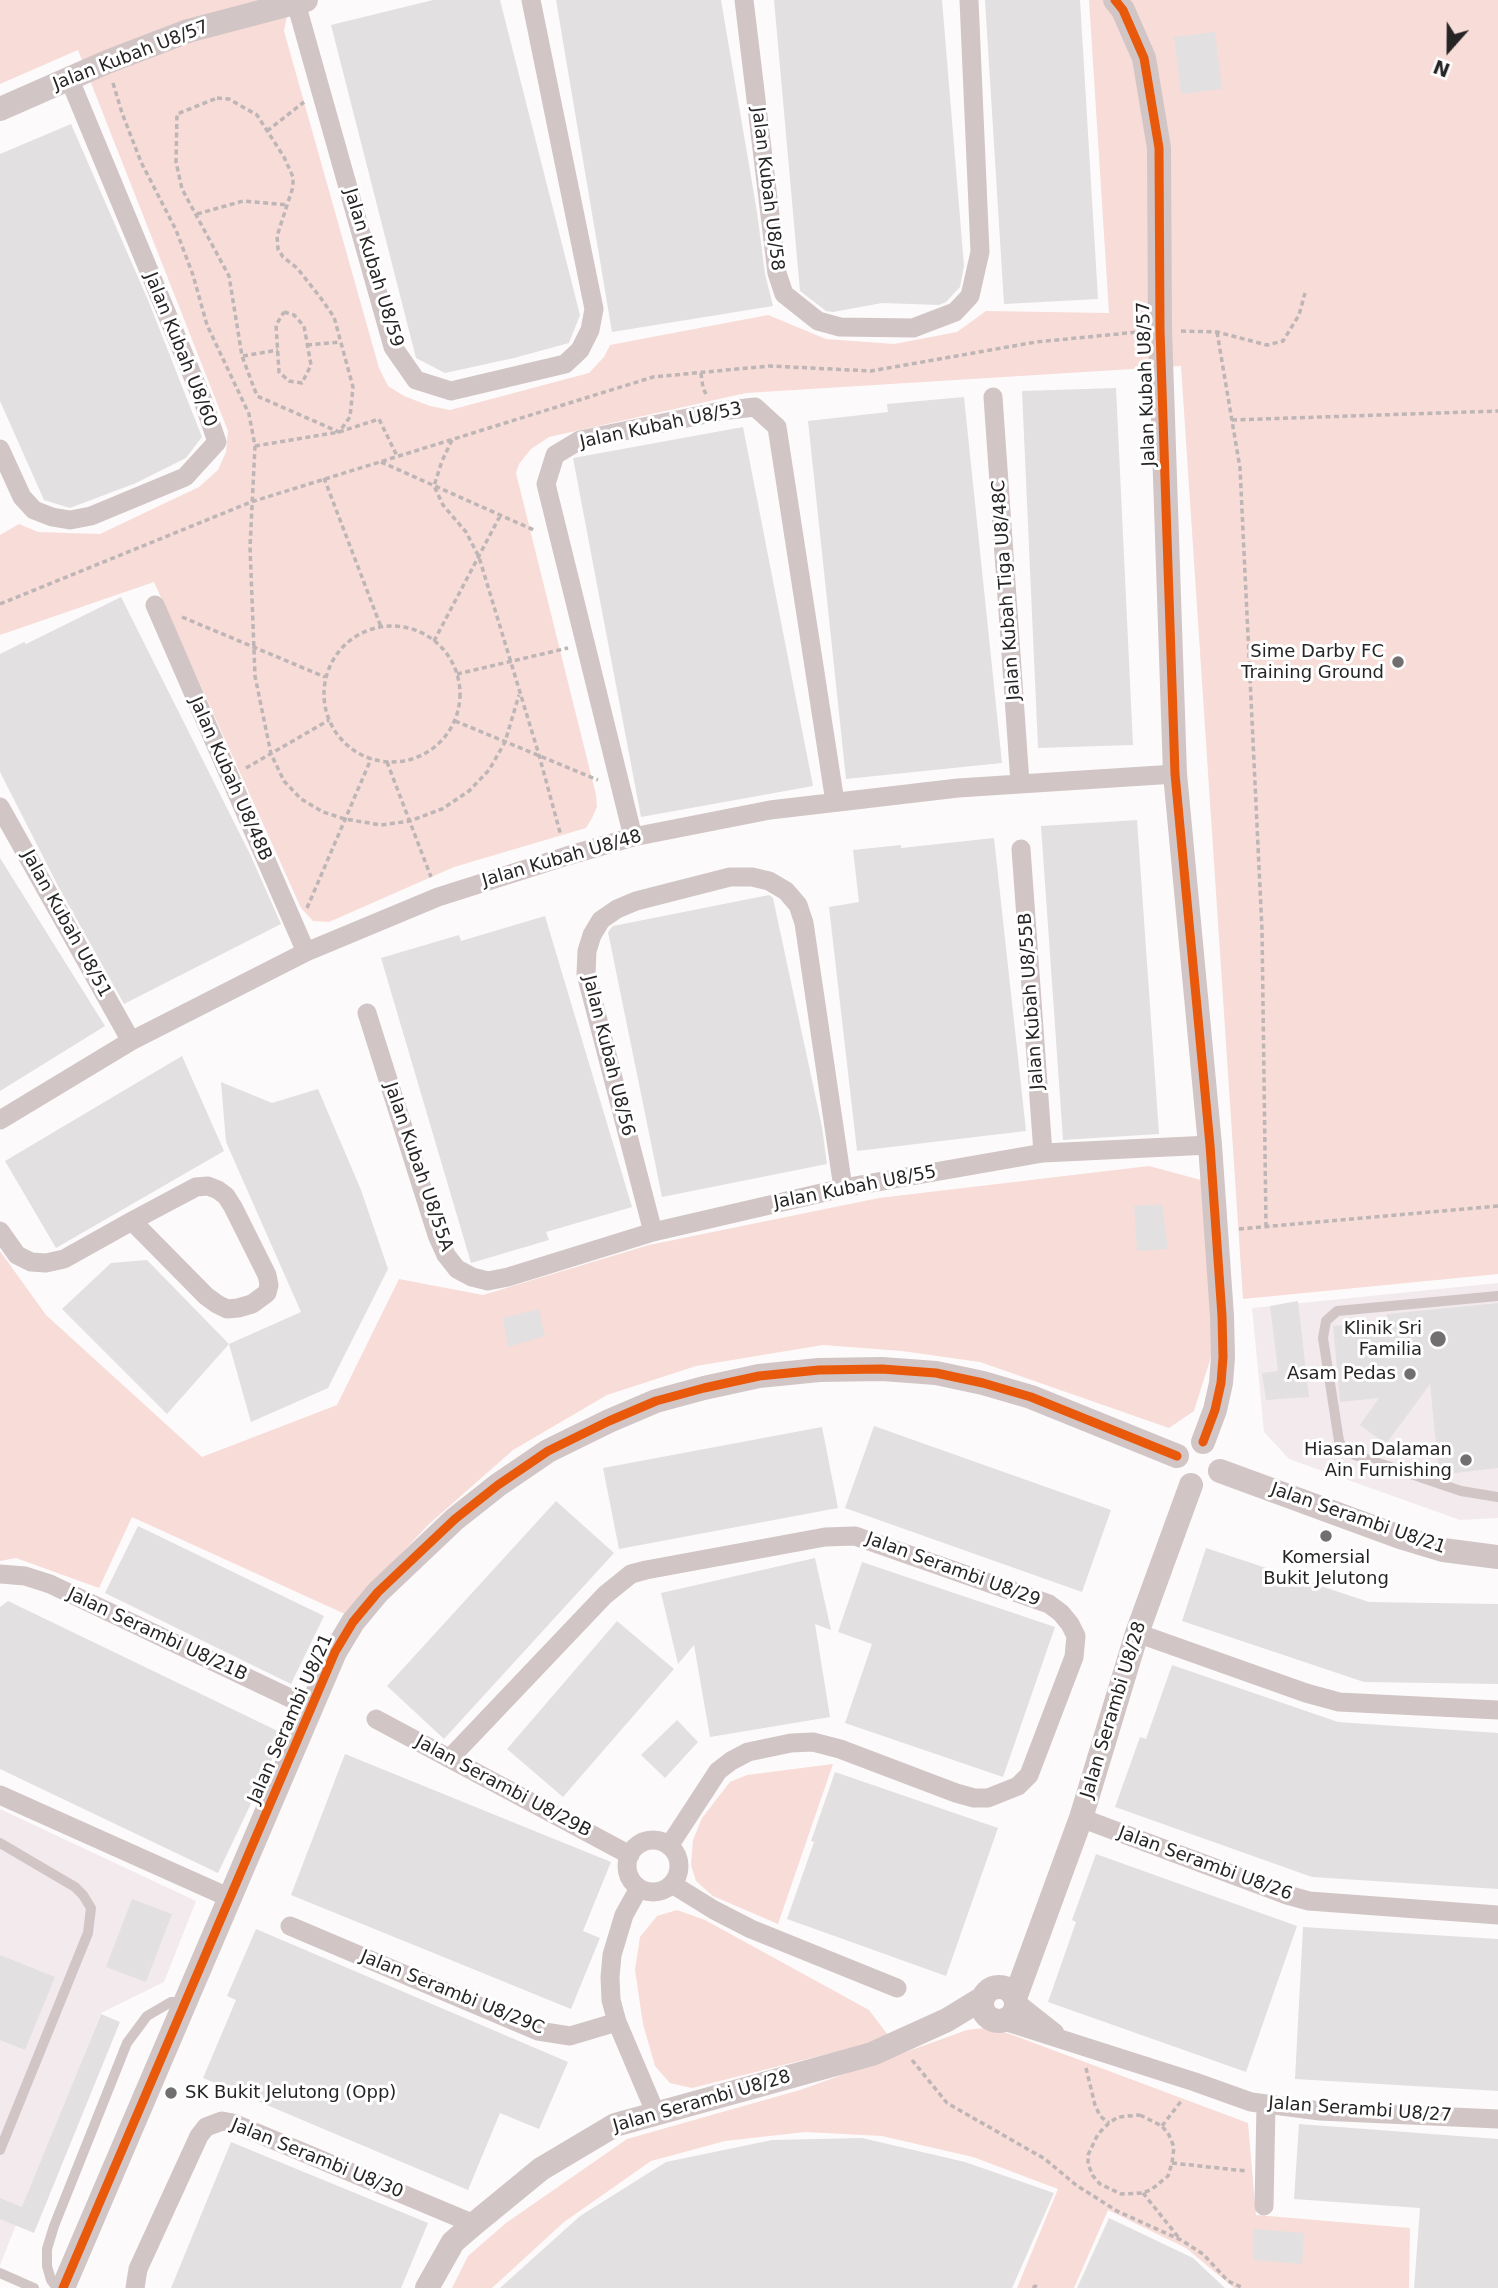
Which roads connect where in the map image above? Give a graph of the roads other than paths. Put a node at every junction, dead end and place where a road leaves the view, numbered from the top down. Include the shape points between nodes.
1 (531, 0) edge
2 (744, 0) edge
3 (969, 0) edge
4 (1115, 0) edge
5 (301, 1) edge
6 (69, 78) junction
7 (0, 109) edge
8 (993, 397) dead end
9 (0, 449) edge
10 (155, 605) road end
11 (1175, 775) junction
12 (1020, 783) junction
13 (835, 802) junction
14 (0, 807) edge
15 (633, 837) junction
16 (1021, 849) dead end
17 (306, 952) junction
18 (367, 1013) dead end
19 (131, 1041) junction
20 (0, 1120) edge
21 (1210, 1145) junction
22 (1043, 1153) junction
23 (843, 1188) junction
24 (132, 1221) junction
25 (0, 1231) edge
26 (653, 1232) junction
27 (508, 1277) joint
28 (1498, 1296) edge
29 (1203, 1442) junction
30 (1177, 1456) junction
31 (1220, 1471) junction
32 (1191, 1485) junction
33 (1498, 1497) edge
34 (1498, 1557) edge
35 (0, 1574) edge
36 (1137, 1633) junction
37 (311, 1709) junction
38 (1498, 1710) edge
39 (376, 1719) dead end
40 (450, 1758) junction
41 (0, 1795) edge
42 (1081, 1818) junction
43 (0, 1843) edge
44 (669, 1846) junction
45 (630, 1855) junction
46 (673, 1884) junction
47 (639, 1888) junction
48 (230, 1898) junction
49 (1498, 1915) edge
50 (290, 1926) dead end
51 (897, 1989) dead end
52 (186, 2002) junction
53 (1001, 2004) junction
54 (617, 2022) junction
55 (1266, 2105) junction
56 (656, 2114) junction
57 (1498, 2119) edge
58 (0, 2150) edge
59 (1264, 2206) dead end
60 (474, 2224) junction
61 (0, 2273) edge
62 (34, 2288) edge
63 (57, 2288) edge
64 (63, 2288) edge
65 (135, 2288) edge
66 (427, 2288) edge

1 - 5 street, Jalan Kubah U8/59 via 594,309 590,330 580,350 565,364 451,391 416,380 393,346
2 - 3 street, Jalan Kubah U8/58 via 777,274 784,294 818,321 841,327 913,328 955,312 970,296 981,252
4 - 11 street, Jalan Kubah U8/57 via 1144,58 1159,148 1160,330
5 - 6 street, Jalan Kubah U8/57 via 188,31
6 - 7 street, Jalan Kubah U8/57
6 - 9 street, Jalan Kubah U8/60 via 217,442 186,477 91,516 70,520 34,510 22,497
8 - 12 street, Jalan Kubah Tiga U8/48C
10 - 17 street, Jalan Kubah U8/48B
11 - 12 street, Jalan Kubah U8/48
11 - 21 street, Jalan Kubah U8/57
12 - 13 street, Jalan Kubah U8/48
13 - 15 street, Jalan Kubah U8/48
13 - 15 street, Jalan Kubah U8/53 via 777,427 755,407 722,411 580,440 555,455 545,484
14 - 19 street, Jalan Kubah U8/51
15 - 17 street, Jalan Kubah U8/48 via 438,897
16 - 22 street, Jalan Kubah U8/55B
17 - 19 street, Jalan Kubah U8/48
18 - 27 street, Jalan Kubah U8/55A via 446,1255 471,1277 488,1281
19 - 20 street, Jalan Kubah U8/48
21 - 22 street, Jalan Kubah U8/55
21 - 29 street, Jalan Kubah U8/57 via 1223,1357 1215,1410
22 - 23 street, Jalan Kubah U8/55
23 - 26 street, Jalan Kubah U8/55
23 - 26 street, Jalan Kubah U8/56 via 798,905 769,881 730,877 617,909 601,920 587,951 586,974
24 - 24 street via 196,1187 218,1190 233,1207 267,1275 267,1293 238,1308 217,1304
24 - 25 street via 64,1259 46,1263 17,1255
26 - 27 street, Jalan Kubah U8/55
28 - 33 lane via 1337,1311 1326,1321 1323,1338 1342,1447 1461,1491
29 - 30 street via 1188,1444
29 - 31 street via 1216,1450
30 - 32 street via 1179,1476
30 - 37 street, Jalan Serambi U8/21 via 1031,1397 936,1373 819,1370 759,1376 656,1401 548,1451 455,1519 403,1566 353,1622
31 - 32 street via 1212,1482
31 - 34 street, Jalan Serambi U8/21 via 1399,1537 1443,1550
32 - 36 street, Jalan Serambi U8/28
35 - 37 street, Jalan Serambi U8/21B via 50,1584
36 - 38 street via 1339,1702
36 - 42 street, Jalan Serambi U8/28
37 - 48 street, Jalan Serambi U8/21
39 - 40 street, Jalan Serambi U8/29B
40 - 44 street, Jalan Serambi U8/29 via 604,1595 631,1574 646,1570 825,1536 855,1536 1049,1604 1076,1636 1074,1657 1036,1759 1018,1786 988,1798 974,1798 840,1749 813,1742 791,1743 748,1752 718,1771
40 - 45 street, Jalan Serambi U8/29B
41 - 48 street
42 - 49 street, Jalan Serambi U8/26 via 1309,1901
42 - 53 street, Jalan Serambi U8/28 via 1040,1934
43 - 58 lane via 75,1887 91,1908 88,1933
44 - 45 street via 647,1841
44 - 46 street via 678,1860
45 - 47 street via 627,1870
46 - 47 street via 653,1892
46 - 51 street via 751,1929
47 - 54 street via 624,1915 612,1955 610,1988
48 - 52 street, Jalan Serambi U8/21
50 - 54 street, Jalan Serambi U8/29C via 538,2031 569,2036
52 - 63 lane via 171,2001 147,2016 127,2043 47,2249 47,2266
52 - 64 street, Jalan Serambi U8/21
53 - 55 street, Jalan Serambi U8/27 via 1072,2043
53 - 56 street, Jalan Serambi U8/28 via 947,2020 872,2054
54 - 56 street
55 - 57 street, Jalan Serambi U8/27
55 - 59 street
56 - 60 street, Jalan Serambi U8/28 via 615,2125 570,2150
60 - 65 street, Jalan Serambi U8/30 via 222,2121 206,2127 199,2136 138,2269
60 - 66 street, Jalan Serambi U8/28 via 453,2242
61 - 62 lane

